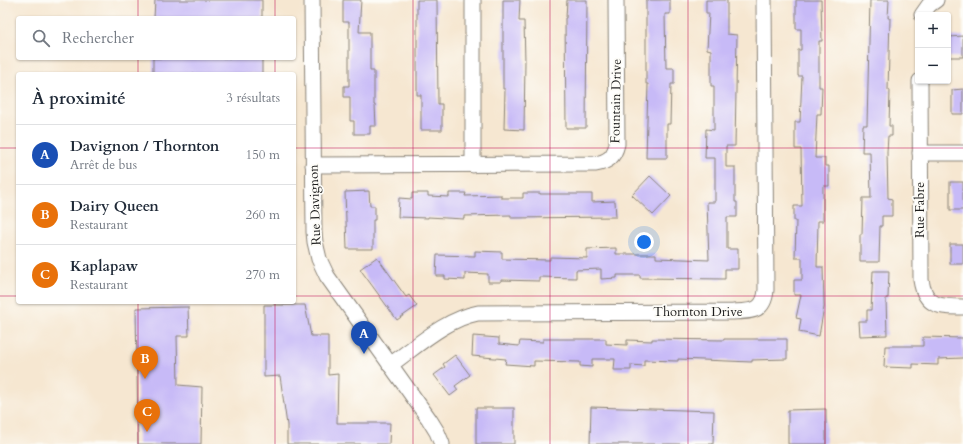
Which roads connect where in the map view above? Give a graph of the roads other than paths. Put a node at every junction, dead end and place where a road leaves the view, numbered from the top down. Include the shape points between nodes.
1 (312, 0) edge
2 (473, 0) edge
3 (616, 0) edge
4 (764, 0) edge
5 (936, 0) edge
6 (924, 12) edge
7 (920, 84) edge
8 (920, 153) junction
9 (963, 153) edge
10 (314, 165) junction
11 (473, 165) junction
12 (963, 307) edge
13 (390, 365) junction
14 (442, 444) edge

1 - 10 street, Rue Davignon
2 - 11 street
3 - 11 street, Fountain Drive via 617,144 610,159 595,164
4 - 13 street, Thornton Drive via 766,290 765,299 759,308 733,312 478,313 461,317 448,324
5 - 6 street
7 - 8 street, Rue Fabre
8 - 9 street
8 - 12 street, Rue Fabre via 922,288 933,304
10 - 11 street, Fountain Drive
10 - 13 street, Rue Davignon via 314,232 319,259 327,276
13 - 14 street, Rue Davignon via 429,419

